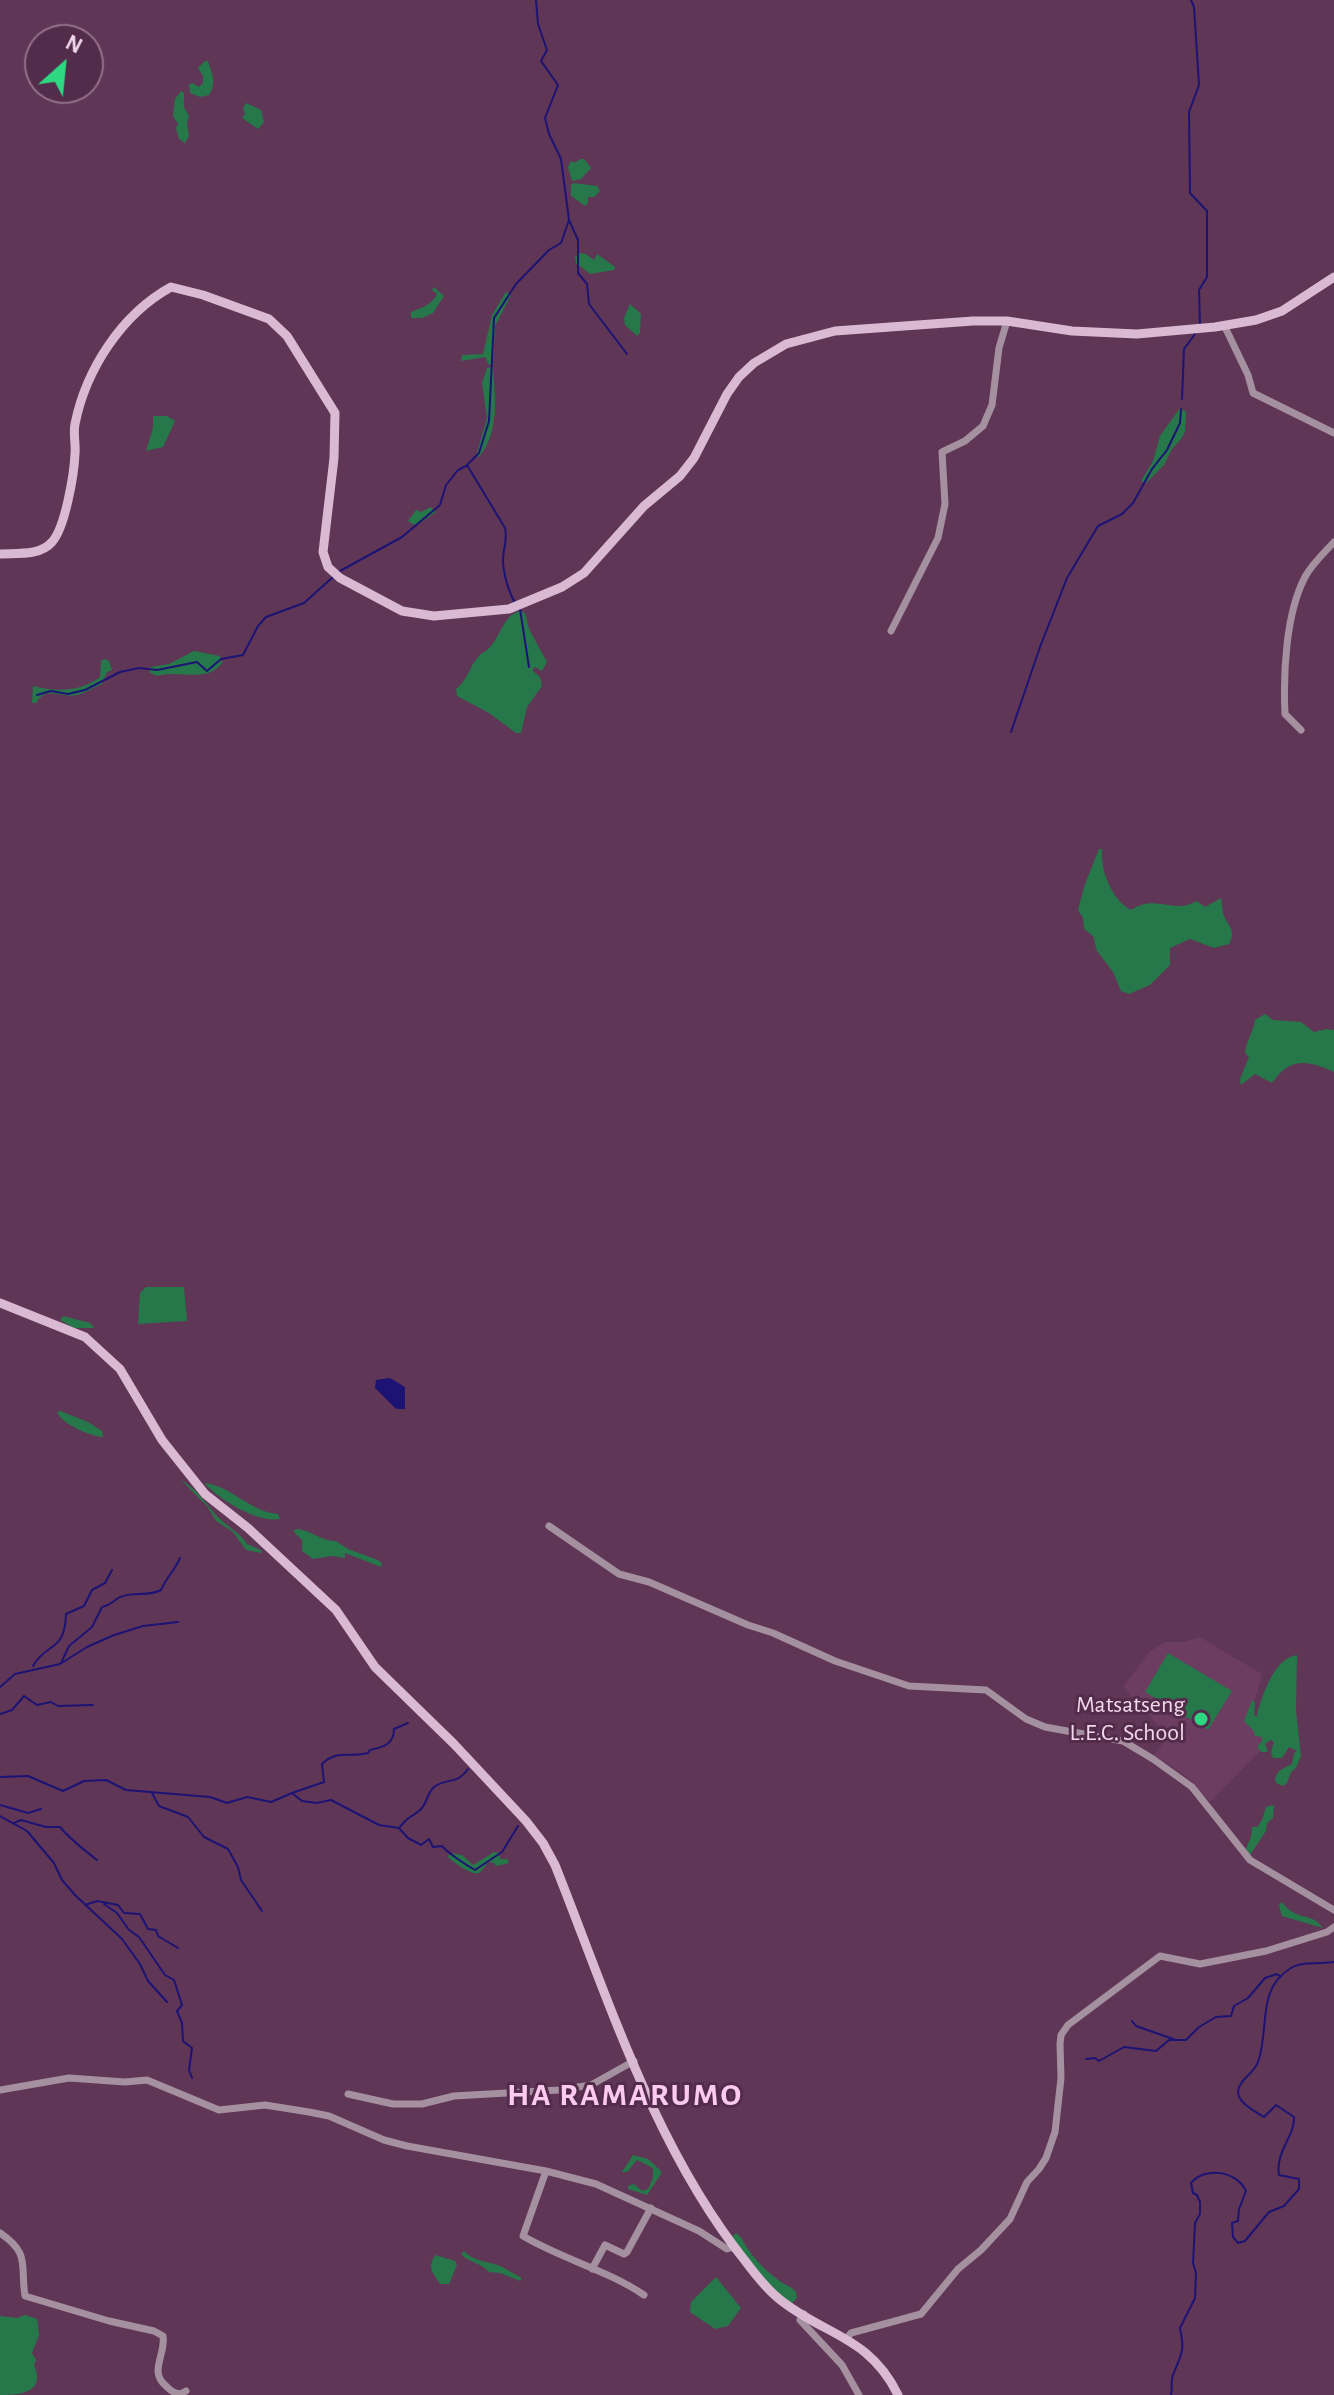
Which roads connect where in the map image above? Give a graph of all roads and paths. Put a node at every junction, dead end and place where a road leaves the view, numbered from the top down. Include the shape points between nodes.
1 (1334, 277) edge
2 (1007, 321) junction
3 (1224, 325) junction
4 (1334, 433) edge
5 (1334, 542) edge
6 (0, 554) edge
7 (891, 631) dead end
8 (1301, 730) dead end
9 (0, 1303) edge
10 (549, 1526) dead end
11 (1334, 1910) edge
12 (1334, 1927) edge
13 (634, 2061) junction
14 (0, 2090) edge
15 (348, 2094) dead end
16 (546, 2171) junction
17 (651, 2208) junction
18 (0, 2233) edge
19 (734, 2247) junction
20 (592, 2269) junction
21 (644, 2295) dead end
22 (804, 2314) junction
23 (847, 2338) junction
24 (186, 2391) dead end
25 (859, 2395) edge
26 (898, 2395) edge

1 - 3 street via 1282,311
2 - 3 street via 1137,334
2 - 6 street via 851,329 786,344 739,377 680,476 644,506 584,573 509,609 434,616 402,611 328,567 323,552 335,413 287,336 269,319 171,287 139,309 115,336 85,394 75,426 67,500 54,541 34,552
2 - 7 street via 992,405 978,433 942,452 945,504 938,538
3 - 4 street via 1253,393
5 - 8 street via 1307,574 1292,615 1285,714
9 - 13 street via 85,1337 120,1369 162,1440 205,1494 328,1602 375,1667 526,1821 555,1865
10 - 11 street via 619,1574 835,1661 909,1686 986,1690 1045,1727 1123,1741 1192,1787 1250,1860
12 - 23 street via 1266,1951 1200,1964 1160,1956 1068,2025 1061,2035 1055,2132 1010,2219 921,2314
13 - 15 street via 591,2085 559,2090 454,2096 422,2104
13 - 19 street via 674,2154
14 - 16 street via 69,2078 147,2080 219,2110 265,2105 309,2112 407,2146
16 - 17 street via 596,2184
16 - 20 street via 523,2236
17 - 19 street via 727,2249
17 - 20 street via 627,2252 605,2245
18 - 24 street via 22,2253 25,2296 163,2336 156,2372 172,2393
19 - 22 street via 778,2298
20 - 21 street
22 - 23 street
22 - 25 street via 800,2320 842,2365
23 - 26 street via 891,2380

